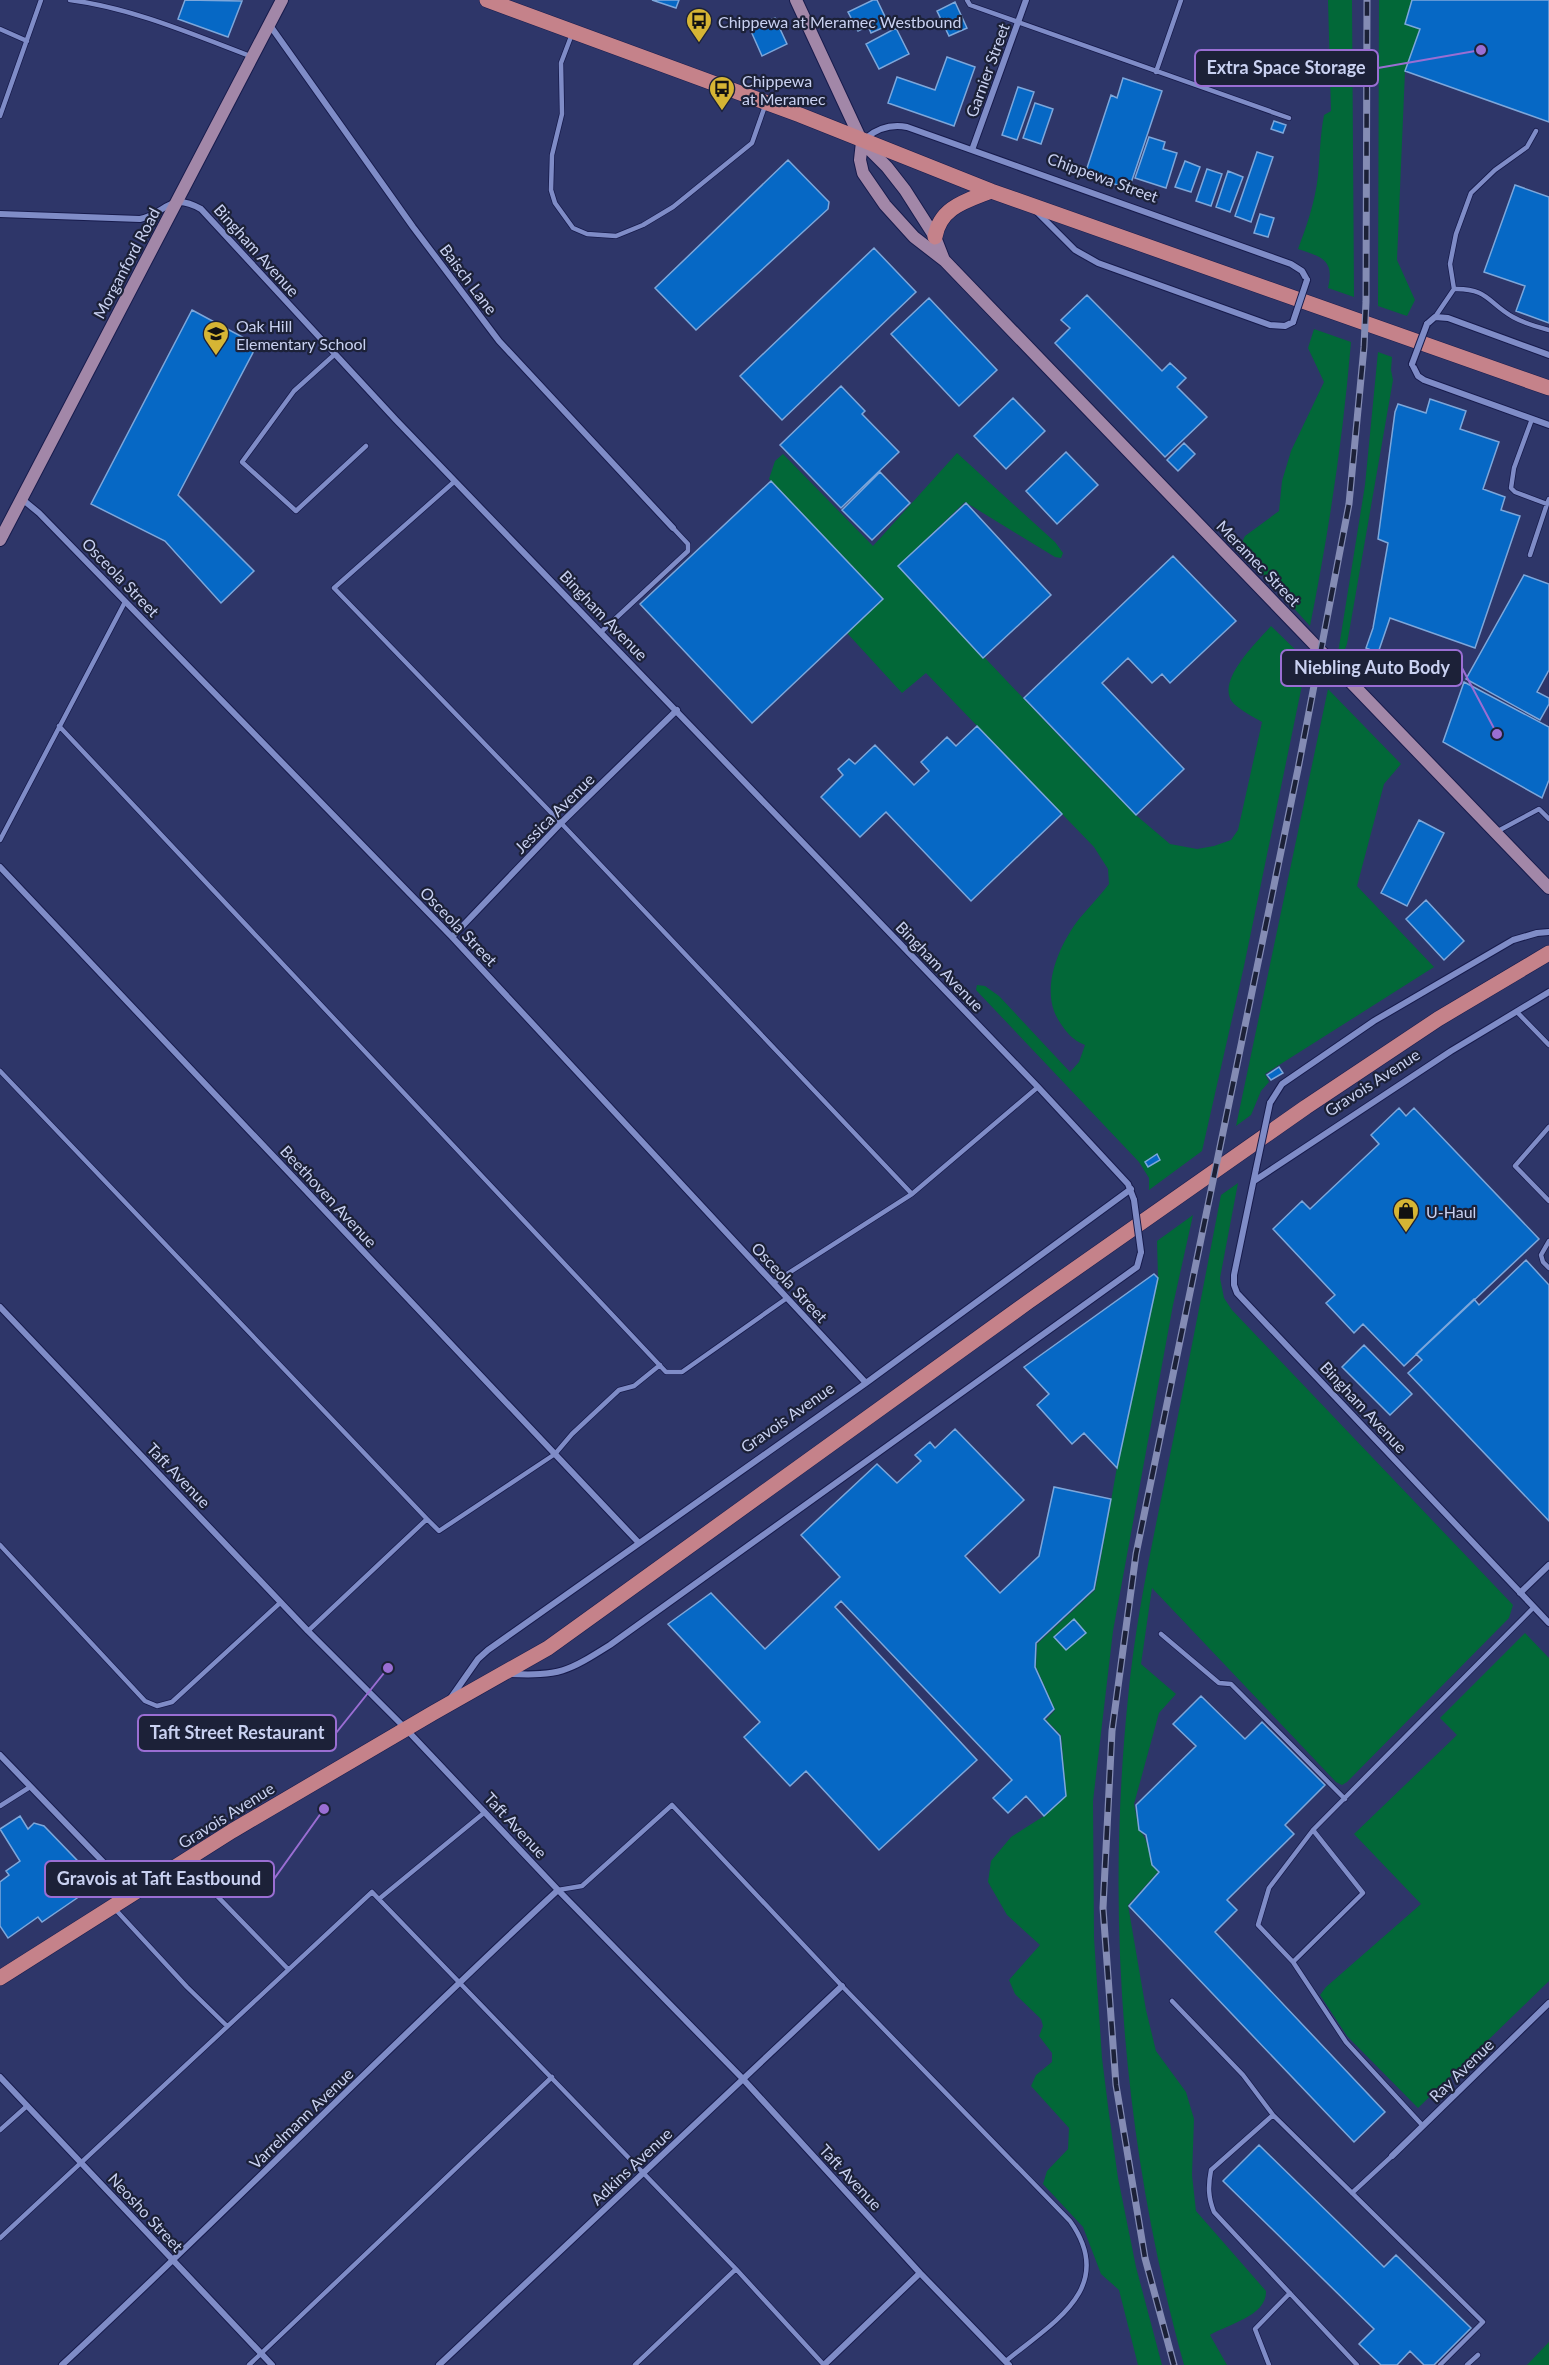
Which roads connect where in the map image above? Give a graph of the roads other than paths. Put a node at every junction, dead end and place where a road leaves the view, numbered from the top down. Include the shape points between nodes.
1 (41, 0) edge
2 (70, 0) edge
3 (282, 0) edge
4 (487, 0) edge
5 (796, 0) edge
6 (967, 0) edge
7 (1026, 0) edge
8 (1181, 0) edge
9 (269, 24) junction
10 (1018, 24) junction
11 (0, 29) edge
12 (572, 31) junction
13 (27, 41) junction
14 (253, 57) junction
15 (1156, 72) junction
16 (766, 103) junction
17 (0, 116) edge
18 (1289, 118) dead end
19 (1536, 131) dead end
20 (862, 142) junction
21 (972, 150) junction
22 (991, 191) junction
23 (177, 201) junction
24 (1032, 206) junction
25 (0, 214) edge
26 (934, 237) junction
27 (945, 261) junction
28 (1454, 289) junction
29 (1435, 317) junction
30 (1549, 330) edge
31 (334, 355) junction
32 (1549, 355) edge
33 (1549, 388) edge
34 (1532, 419) junction
35 (1549, 424) edge
36 (366, 446) dead end
37 (455, 481) junction
38 (22, 499) junction
39 (1548, 501) edge
40 (673, 528) joint
41 (0, 540) edge
42 (1530, 555) dead end
43 (125, 602) junction
44 (601, 632) junction
45 (677, 710) junction
46 (59, 726) junction
47 (1549, 819) edge
48 (561, 823) junction
49 (1495, 832) junction
50 (0, 840) edge
51 (0, 867) edge
52 (1549, 888) edge
53 (1549, 932) edge
54 (452, 937) junction
55 (1549, 953) edge
56 (1549, 992) edge
57 (1517, 1012) junction
58 (1549, 1045) edge
59 (0, 1071) edge
60 (1038, 1087) junction
61 (1549, 1127) edge
62 (1254, 1181) junction
63 (1131, 1189) junction
64 (912, 1194) junction
65 (1549, 1201) edge
66 (1549, 1242) edge
67 (1549, 1268) edge
68 (773, 1284) junction
69 (787, 1298) junction
70 (0, 1307) edge
71 (660, 1365) junction
72 (866, 1383) junction
73 (555, 1454) junction
74 (427, 1519) junction
75 (639, 1543) junction
76 (0, 1545) edge
77 (1549, 1565) edge
78 (1520, 1593) junction
79 (281, 1602) junction
80 (1534, 1607) junction
81 (1549, 1623) edge
82 (308, 1631) junction
83 (1161, 1634) dead end
84 (506, 1674) junction
85 (444, 1707) junction
86 (406, 1729) junction
87 (0, 1755) edge
88 (30, 1787) junction
89 (1345, 1799) junction
90 (0, 1806) edge
91 (486, 1812) junction
92 (1313, 1830) junction
93 (184, 1862) junction
94 (558, 1890) junction
95 (134, 1894) junction
96 (379, 1899) junction
97 (114, 1907) junction
98 (1293, 1962) junction
99 (288, 1969) junction
100 (0, 1978) edge
101 (460, 1982) junction
102 (842, 1986) junction
103 (1172, 2001) dead end
104 (1549, 2003) edge
105 (227, 2026) junction
106 (0, 2077) edge
107 (552, 2078) junction
108 (743, 2079) junction
109 (27, 2106) junction
110 (1273, 2115) junction
111 (1423, 2126) junction
112 (0, 2130) edge
113 (1392, 2156) joint
114 (81, 2163) junction
115 (644, 2173) junction
116 (1352, 2193) junction
117 (0, 2238) edge
118 (174, 2261) junction
119 (736, 2269) junction
120 (920, 2273) junction
121 (1290, 2293) junction
122 (261, 2354) junction
123 (1478, 2355) dead end
124 (1007, 2363) edge
125 (63, 2365) edge
126 (249, 2365) edge
127 (272, 2365) edge
128 (440, 2365) edge
129 (635, 2365) edge
130 (824, 2365) edge
131 (1269, 2365) edge
132 (1357, 2365) edge
133 (1440, 2365) edge
134 (1467, 2365) edge

1 - 13 lane
2 - 14 lane via 102,4
3 - 9 street, Morganford Road
4 - 12 main road, Chippewa Street
5 - 20 street, Meramec Street
6 - 10 lane via 970,5
7 - 10 street, Garnier Street
8 - 15 lane
9 - 14 street, Morganford Road
9 - 40 street, Baisch Lane via 499,341
10 - 15 lane
10 - 21 street, Garnier Street
11 - 13 lane
12 - 16 main road, Chippewa Street
12 - 16 lane via 561,63 562,114 552,155 551,190 573,228 587,234 616,236 673,207 752,143
13 - 17 lane
14 - 23 street, Morganford Road
15 - 18 lane
16 - 20 main road, Chippewa Street
19 - 28 lane via 1527,147 1471,193 1450,264
20 - 21 street, Chippewa Street via 882,128 895,125
20 - 22 main road, Chippewa Street
20 - 26 street, Meramec Street via 905,190
20 - 27 street, Meramec Street via 863,173 874,189 914,237
21 - 24 street, Chippewa Street, bridge via 1291,264 1306,280 1293,322 1270,325 1098,263 1075,250
22 - 24 main road, Chippewa Street
22 - 26 main road via 949,210
23 - 25 street via 140,219
23 - 31 street, Bingham Avenue via 201,209
23 - 38 street, Morganford Road
24 - 33 main road, Chippewa Street
26 - 27 street, Meramec Street
27 - 49 street, Meramec Street
28 - 29 lane
28 - 30 lane via 1470,289 1492,299 1510,316
29 - 32 street via 1448,318
29 - 34 street, bridge via 1427,324 1412,364 1418,376
31 - 36 lane via 294,391 242,462 296,511
31 - 37 street, Bingham Avenue
34 - 35 street
34 - 39 lane via 1511,488
37 - 44 street, Bingham Avenue
37 - 48 lane via 334,588
38 - 41 street, Morganford Road
38 - 43 street, Osceola Street
39 - 42 lane
40 - 44 lane via 688,544 688,551
43 - 46 lane
43 - 54 street, Osceola Street
44 - 45 street, Bingham Avenue
45 - 48 street, Jessica Avenue
45 - 60 street, Bingham Avenue
46 - 50 lane
46 - 71 lane
47 - 49 lane via 1539,810
48 - 54 street, Jessica Avenue
48 - 64 lane
49 - 52 street, Meramec Street
51 - 73 street, Beethoven Avenue
53 - 62 street, bridge via 1513,940 1374,1021 1282,1084 1270,1103
54 - 68 street, Osceola Street
55 - 84 main road, Gravois Avenue via 1447,1013 1306,1107 1028,1302 674,1559
56 - 57 street, Gravois Avenue
57 - 58 lane
57 - 62 street, Gravois Avenue
59 - 74 lane
60 - 63 street, Bingham Avenue
60 - 64 lane
61 - 65 lane via 1515,1166
62 - 78 street, Bingham Avenue via 1234,1275 1237,1293
63 - 72 street, Gravois Avenue
63 - 84 street, Gravois Avenue, bridge via 1141,1252 1137,1268 610,1645 572,1669 553,1675
64 - 68 lane
66 - 67 lane via 1541,1255
68 - 69 street, Osceola Street
69 - 71 lane via 681,1372 666,1372
69 - 72 street, Osceola Street
70 - 79 street, Taft Avenue
71 - 73 lane via 634,1386 619,1390
72 - 75 street, Gravois Avenue
73 - 74 lane via 439,1531
73 - 75 street, Beethoven Avenue
74 - 82 lane
75 - 85 street, Gravois Avenue via 488,1650
76 - 79 lane via 145,1701 157,1706 172,1702
77 - 78 street
78 - 80 street, Bingham Avenue
79 - 82 street, Taft Avenue
80 - 81 street, Bingham Avenue
80 - 89 lane
82 - 86 street, Taft Avenue
83 - 89 lane via 1219,1683 1231,1683
84 - 85 main road, Gravois Avenue
85 - 86 main road, Gravois Avenue
86 - 91 street, Taft Avenue
86 - 93 main road, Gravois Avenue
87 - 88 street
88 - 90 lane
88 - 95 street
89 - 92 lane
91 - 94 street, Taft Avenue
91 - 96 lane
92 - 98 lane via 1269,1888 1258,1925
92 - 98 lane via 1363,1893
93 - 95 main road, Gravois Avenue
93 - 99 lane
94 - 101 street, Varrelmann Avenue
94 - 102 lane via 582,1886 672,1805
94 - 108 street, Taft Avenue
95 - 97 main road, Gravois Avenue
96 - 99 lane via 372,1892
96 - 101 lane
97 - 100 main road, Gravois Avenue
97 - 105 lane
98 - 111 lane via 1346,2042
99 - 105 lane
101 - 107 lane
101 - 118 street, Varrelmann Avenue
102 - 108 street, Adkins Avenue
102 - 124 lane via 1081,2236 1088,2259 1088,2274 1081,2290 1065,2311
103 - 110 lane via 1243,2075
104 - 111 street, Ray Avenue
105 - 114 lane
106 - 109 street, Neosho Street
107 - 115 lane
107 - 122 lane
108 - 115 street, Adkins Avenue
108 - 120 street, Taft Avenue
109 - 112 lane
109 - 114 street, Neosho Street
110 - 116 lane
110 - 121 lane via 1211,2170 1208,2194 1214,2212
111 - 113 street, Ray Avenue
113 - 116 lane
114 - 117 lane
114 - 118 street, Neosho Street
115 - 119 lane
115 - 128 street, Adkins Avenue
116 - 133 lane via 1483,2322
118 - 122 street, Neosho Street
118 - 125 street, Varrelmann Avenue
119 - 129 lane
119 - 130 lane
120 - 124 street, Taft Avenue
120 - 130 street
121 - 131 lane via 1255,2329
121 - 132 lane
122 - 126 lane
122 - 127 street, Neosho Street
123 - 134 lane

